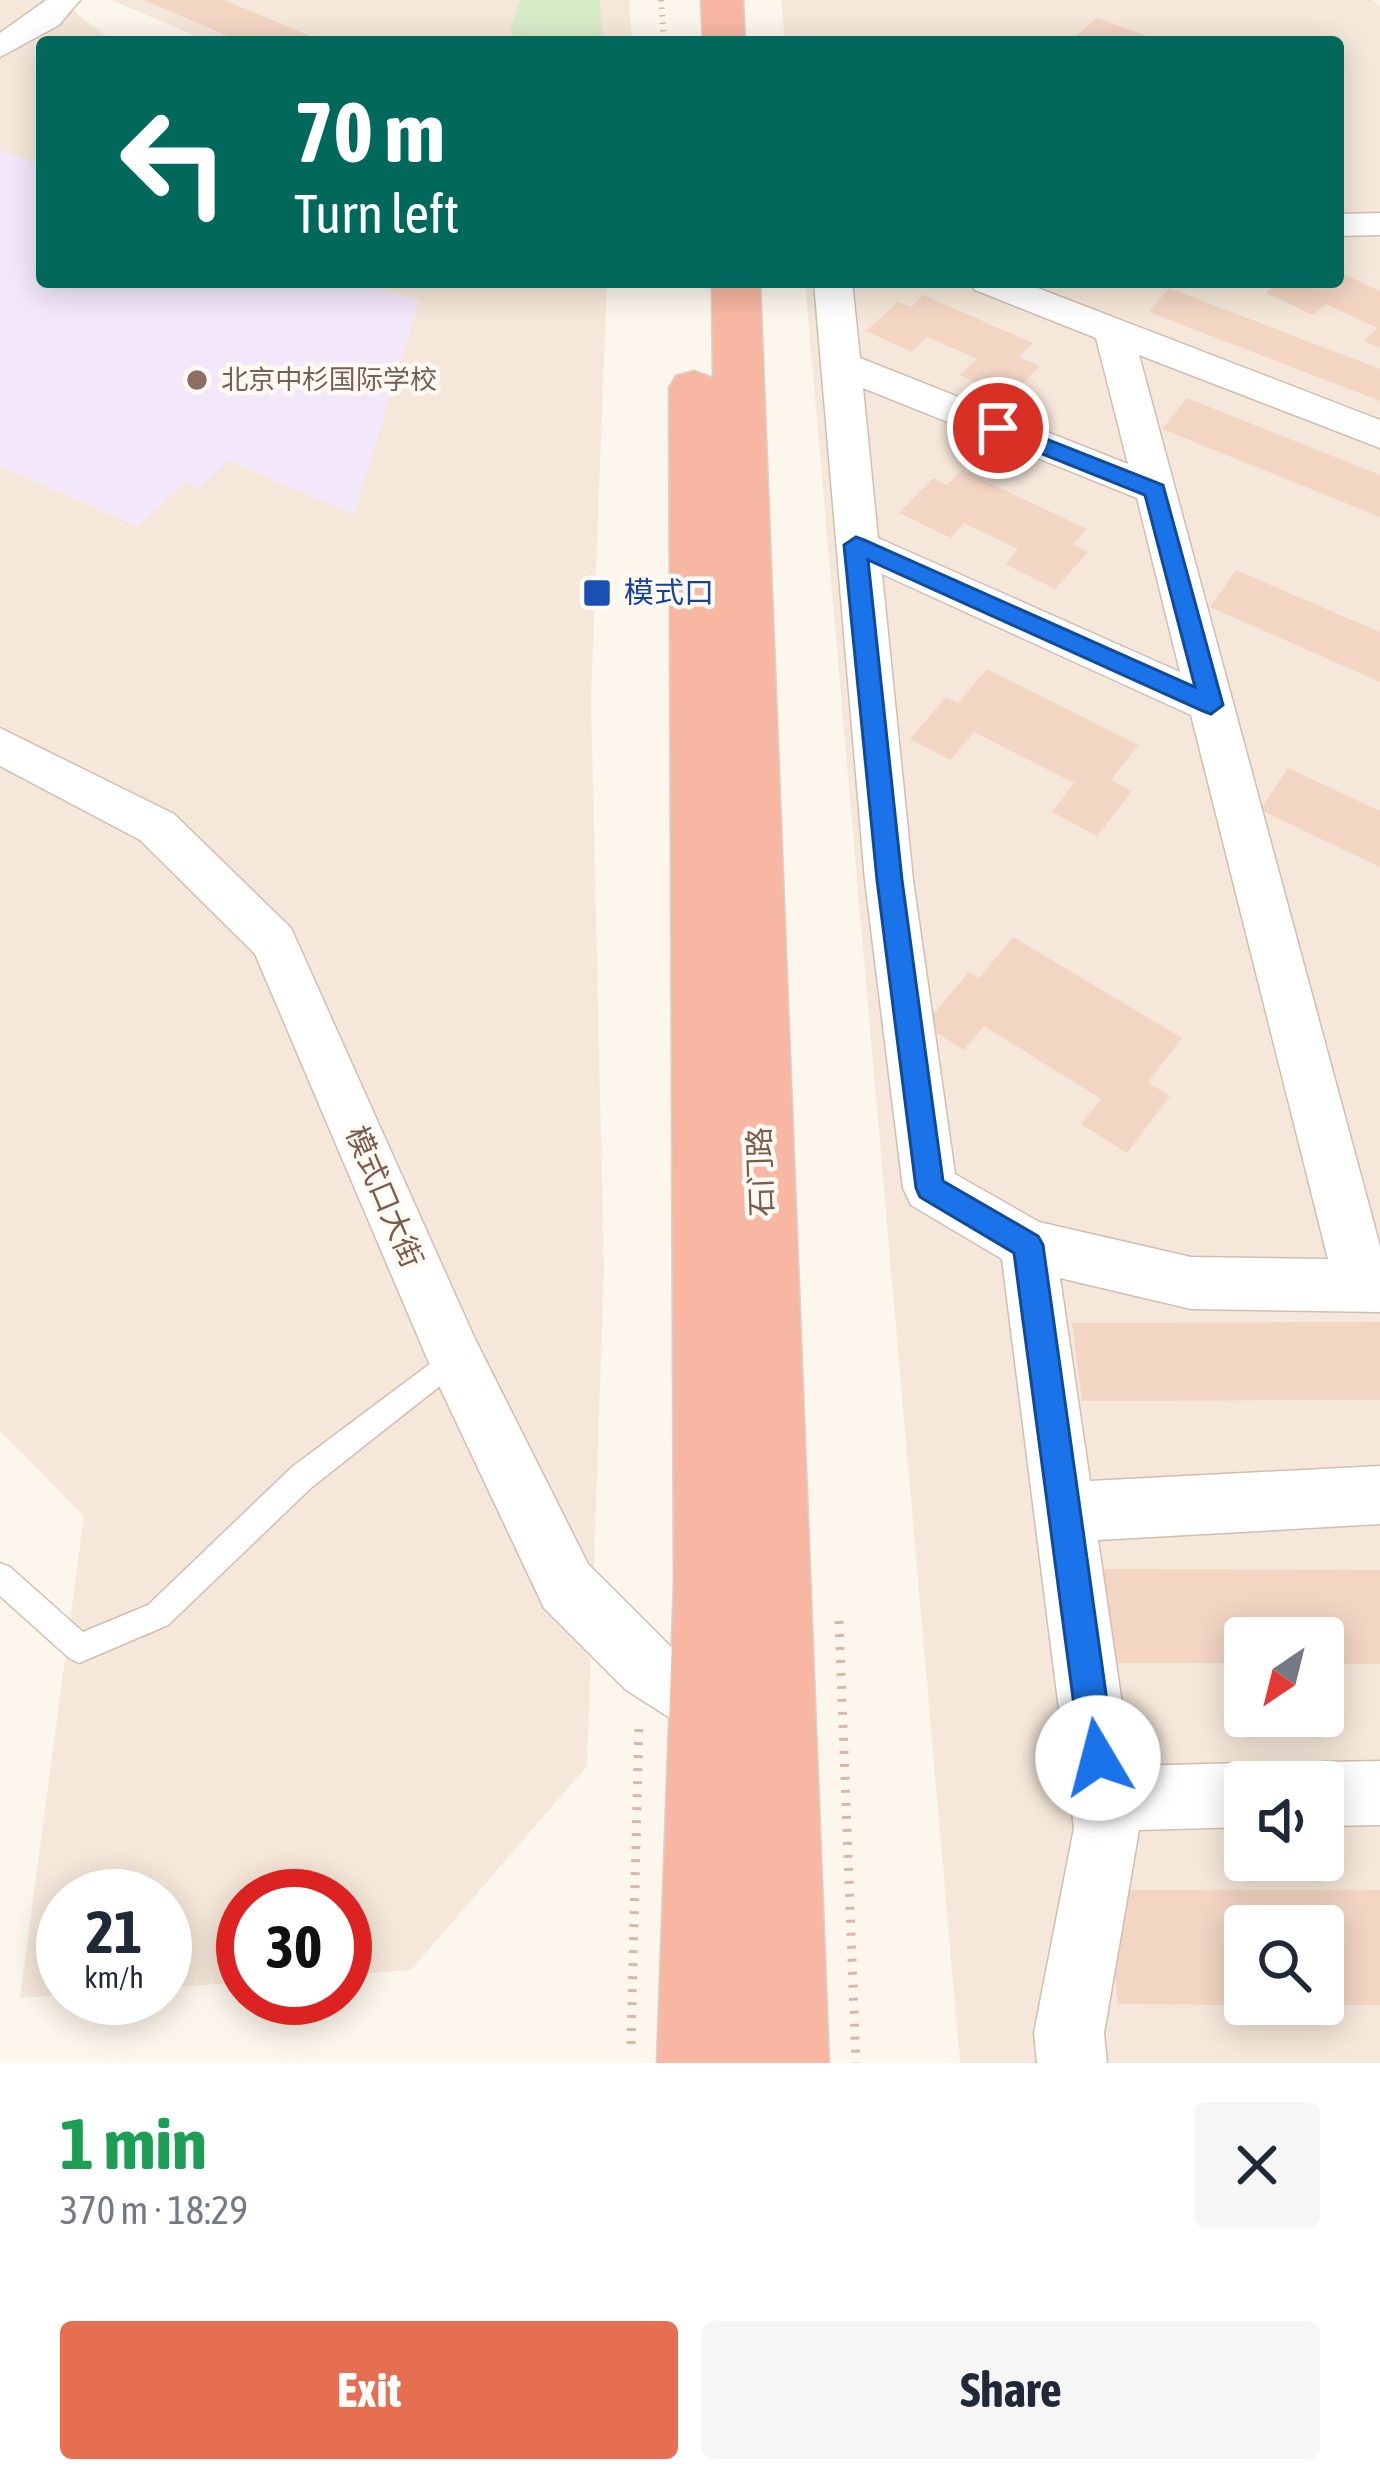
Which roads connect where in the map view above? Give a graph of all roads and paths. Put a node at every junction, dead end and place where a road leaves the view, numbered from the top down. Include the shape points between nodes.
1 (64, 0) edge
2 (661, 0) edge
3 (686, 0) edge
4 (722, 0) edge
5 (664, 36) edge
6 (687, 36) edge
7 (724, 36) edge
8 (0, 47) edge
9 (1380, 224) edge
10 (1344, 225) edge
11 (692, 288) edge
12 (736, 288) edge
13 (834, 288) edge
14 (1003, 288) edge
15 (1114, 333) junction
16 (840, 365) junction
17 (1380, 435) edge
18 (1155, 490) junction
19 (856, 545) junction
20 (1211, 705) junction
21 (0, 745) edge
22 (1028, 1245) junction
23 (1371, 1286) edge
24 (454, 1358) junction
25 (1380, 1496) edge
26 (1064, 1512) junction
27 (0, 1577) edge
28 (708, 1710) junction
29 (1380, 1792) edge
30 (1344, 1793) edge
31 (1224, 1796) edge
32 (1104, 1798) junction
33 (702, 2063) edge
34 (784, 2063) edge
35 (1072, 2063) edge

1 - 8 street
2 - 5 path
3 - 6 highway
4 - 7 highway
9 - 10 street
11 - 28 highway, 石门路 via 714,1583
12 - 34 highway, 石门路
13 - 16 street
14 - 15 street
15 - 17 street
15 - 18 street
16 - 18 street
16 - 19 street
18 - 20 street
19 - 20 street
19 - 22 street via 930,1188
20 - 23 street
21 - 24 street, 模式口大街 via 157,826 274,942
22 - 23 street via 1191,1283
22 - 26 street
24 - 27 lane via 302,1477 158,1616 79,1648
24 - 28 street, 模式口大街 via 566,1586 648,1668
25 - 26 street
26 - 32 street
28 - 33 highway, 石门路
29 - 30 street
31 - 32 street
32 - 35 street via 1107,1828 1069,2033

